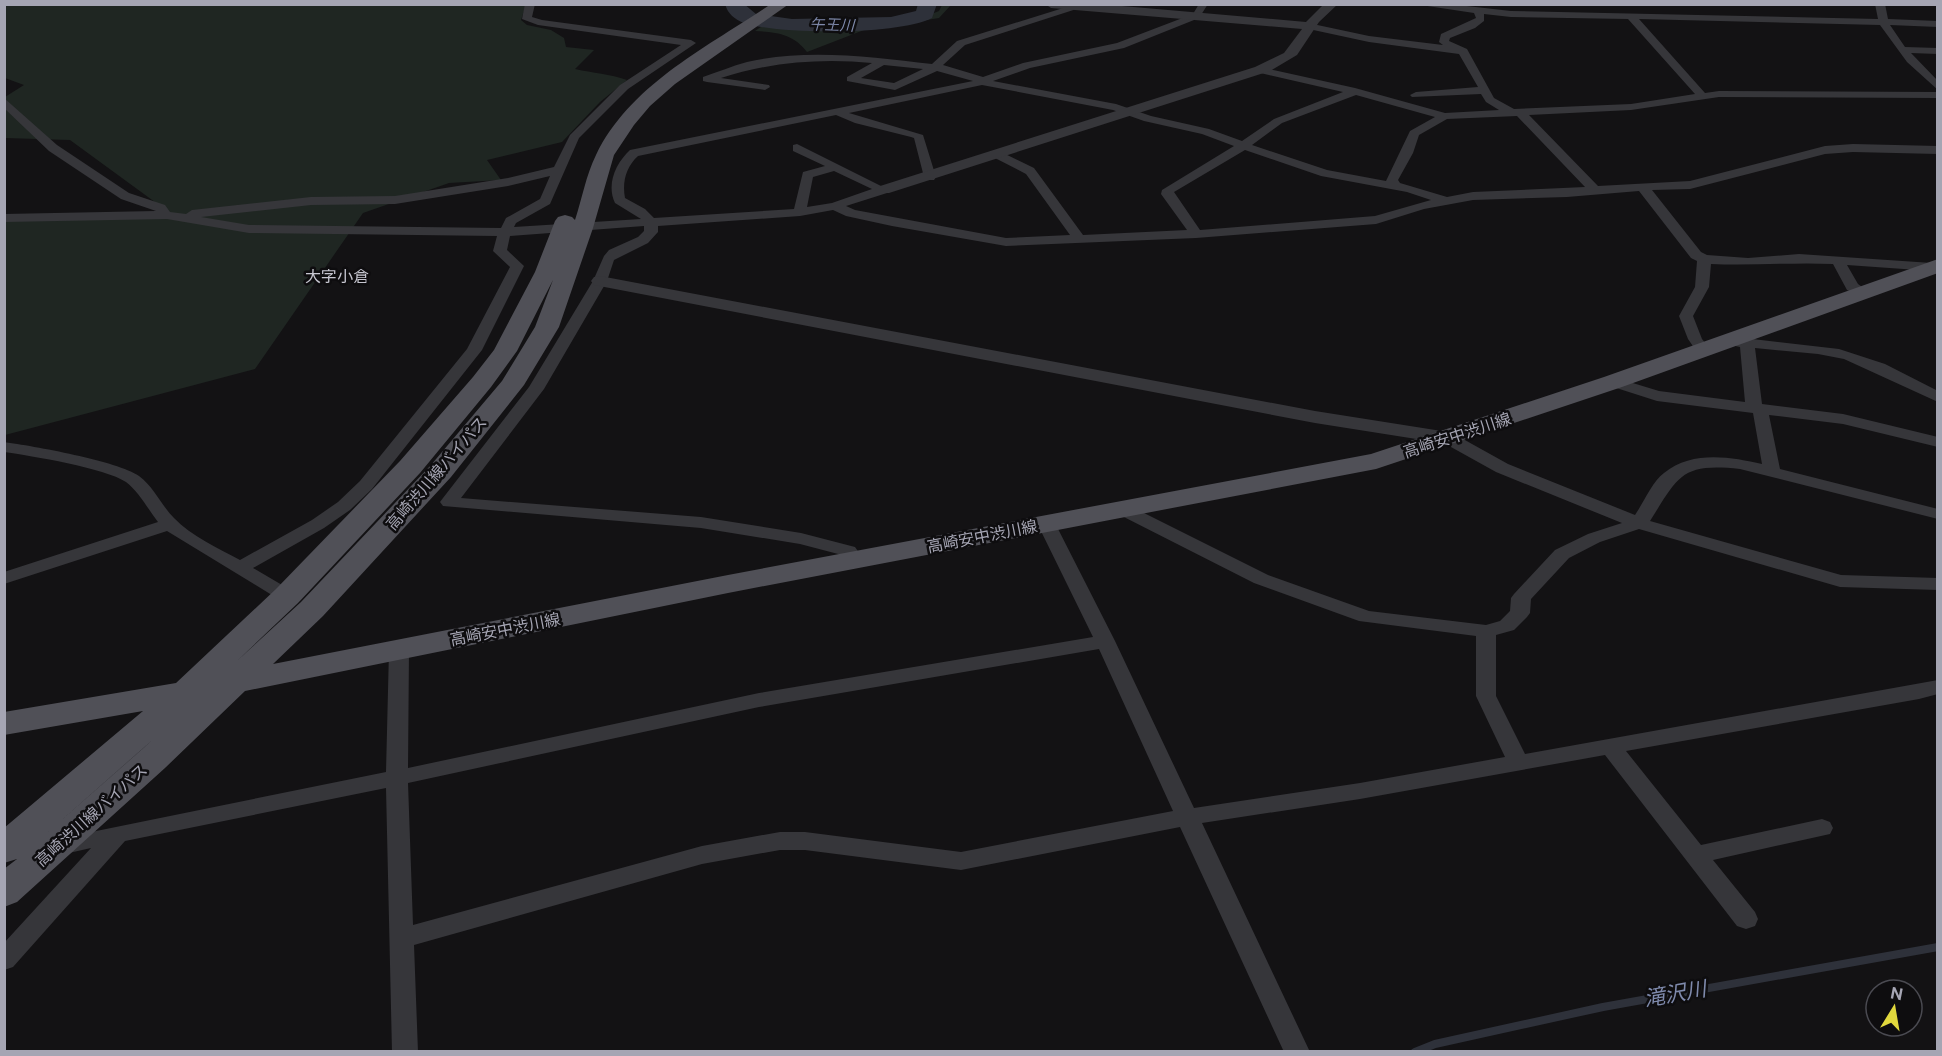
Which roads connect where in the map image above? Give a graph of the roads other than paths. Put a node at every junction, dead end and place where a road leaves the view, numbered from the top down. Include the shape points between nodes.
1 (530, 4) edge
2 (770, 4) edge
3 (782, 4) edge
4 (1051, 4) edge
5 (1204, 4) edge
6 (1332, 4) edge
7 (1418, 4) edge
8 (1682, 4) edge
9 (1746, 4) edge
10 (1880, 4) edge
11 (1088, 5) edge
12 (1479, 12) junction
13 (1196, 16) junction
14 (1632, 17) junction
15 (1698, 18) junction
16 (1756, 18) junction
17 (1882, 22) junction
18 (1938, 24) edge
19 (1308, 26) junction
20 (1903, 50) junction
21 (1463, 51) junction
22 (1938, 51) edge
23 (882, 62) junction
24 (934, 68) junction
25 (1260, 70) junction
26 (981, 81) junction
27 (765, 87) dead end
28 (1938, 87) edge
29 (1355, 90) junction
30 (1485, 90) junction
31 (1416, 95) dead end
32 (1938, 95) edge
33 (1702, 96) junction
34 (4, 101) edge
35 (837, 112) junction
36 (1129, 113) junction
37 (1517, 113) junction
38 (1445, 116) junction
39 (1242, 146) junction
40 (797, 148) dead end
41 (1938, 150) edge
42 (999, 155) junction
43 (835, 167) junction
44 (559, 170) junction
45 (930, 177) junction
46 (1395, 186) junction
47 (1643, 187) junction
48 (883, 190) junction
49 (1595, 190) junction
50 (1447, 201) junction
51 (834, 206) junction
52 (800, 212) junction
53 (167, 215) junction
54 (4, 218) edge
55 (651, 223) junction
56 (573, 228) junction
57 (505, 232) junction
58 (1196, 234) junction
59 (1078, 237) junction
60 (1704, 259) junction
61 (1838, 261) junction
62 (1935, 266) edge
63 (600, 281) junction
64 (1862, 292) junction
65 (1725, 344) junction
66 (1613, 382) junction
67 (1938, 397) edge
68 (1757, 408) junction
69 (1448, 438) junction
70 (1938, 442) edge
71 (4, 447) edge
72 (1772, 471) junction
73 (1124, 510) junction
74 (1938, 514) edge
75 (1638, 523) junction
76 (170, 524) junction
77 (1046, 524) junction
78 (855, 560) junction
79 (240, 568) junction
80 (4, 578) edge
81 (1935, 579) edge
82 (287, 596) junction
83 (1486, 631) junction
84 (1106, 641) junction
85 (399, 650) junction
86 (234, 682) junction
87 (1938, 687) edge
88 (186, 692) junction
89 (4, 724) edge
90 (1611, 748) junction
91 (1519, 763) junction
92 (397, 778) junction
93 (1188, 817) junction
94 (1822, 828) dead end
95 (118, 834) junction
96 (56, 847) junction
97 (4, 849) edge
98 (1695, 855) junction
99 (4, 892) edge
100 (1746, 919) dead end
101 (403, 938) junction
102 (4, 960) edge
103 (405, 1052) edge
104 (1297, 1052) edge

1 - 44 street via 527,19 541,23 691,43 610,99 574,137
2 - 56 main road, 高崎渋川線バイパス via 657,79 612,121 584,167
3 - 56 main road, 高崎渋川線バイパス via 686,67 644,102 605,155
4 - 11 street
5 - 13 street
6 - 19 street
7 - 12 street
8 - 15 street
9 - 16 street
10 - 17 street
11 - 13 street
11 - 24 street via 961,43
12 - 14 street
12 - 21 street via 1481,19 1472,26 1443,38 1448,45
13 - 19 street
13 - 26 street via 1119,46 1027,66
14 - 15 street
14 - 33 street
15 - 16 street
16 - 17 street
17 - 18 street
17 - 20 street
19 - 21 street via 1369,39
19 - 25 street via 1289,56
20 - 22 street
20 - 28 street
21 - 30 street
23 - 24 street
23 - 24 street via 851,79 895,87
23 - 27 street via 839,58 777,61 707,79
24 - 26 street
25 - 29 street
25 - 36 street
26 - 35 street
26 - 36 street via 1116,107
29 - 38 street
29 - 39 street via 1278,121
30 - 31 street
30 - 37 street via 1490,100
32 - 33 street
33 - 37 street via 1631,107
34 - 53 street via 53,148 125,196 160,208
35 - 45 street via 915,134
35 - 55 street via 634,153 622,167 617,192 619,200 634,206
36 - 39 street via 1205,131
36 - 42 street
37 - 38 street
37 - 49 street
38 - 46 street via 1414,133 1393,175
39 - 46 street via 1325,173
39 - 58 street via 1168,190
40 - 43 street
41 - 47 street via 1825,150 1709,182
42 - 45 street
42 - 59 street via 1030,171
43 - 48 street
43 - 52 street via 807,175
44 - 53 street via 395,200 311,201
44 - 57 street via 545,201 518,215
45 - 48 street
46 - 50 street
47 - 49 street
47 - 60 street via 1696,255
48 - 51 street
49 - 50 street via 1473,196
50 - 58 street via 1376,220
51 - 52 street
51 - 59 street via 892,222 1006,242
52 - 55 street
53 - 54 street
53 - 57 street via 249,230
55 - 56 street
55 - 63 street via 651,232 646,237 610,255
56 - 57 street
56 - 82 main road, 高崎渋川線バイパス via 519,327 483,382 410,467
56 - 86 main road, 高崎渋川線バイパス via 547,327 512,385 441,471 312,609
57 - 79 street via 500,251 517,266 474,350 453,378 366,485 344,506
58 - 59 street
60 - 61 street
60 - 65 street via 1702,287 1686,316 1695,339
61 - 62 street
61 - 64 street via 1852,287
62 - 64 main road, 高崎安中渋川線
63 - 69 street via 1315,417
63 - 78 street via 536,389 449,502 686,521 806,539 849,552
64 - 65 main road, 高崎安中渋川線
65 - 66 main road, 高崎安中渋川線
65 - 67 street via 1820,349 1861,359
65 - 68 street
66 - 68 street via 1657,396
66 - 69 main road, 高崎安中渋川線
68 - 70 street via 1843,419
68 - 72 street
69 - 73 main road, 高崎安中渋川線 via 1376,461
69 - 75 street via 1502,468
71 - 76 street via 131,478
72 - 74 street
72 - 75 street via 1712,461 1686,467 1669,477
73 - 77 main road, 高崎安中渋川線
73 - 83 street via 1261,579 1366,616
75 - 81 street via 1840,581
75 - 83 street via 1562,554 1521,598 1520,613 1507,626
76 - 79 street
76 - 80 street
77 - 78 main road, 高崎安中渋川線
77 - 84 street
78 - 85 main road, 高崎安中渋川線
79 - 82 street
82 - 88 main road, 高崎渋川線バイパス
83 - 91 street via 1486,696
84 - 92 street via 759,700
84 - 93 street
85 - 86 main road, 高崎安中渋川線
85 - 92 street
86 - 88 main road, 高崎安中渋川線
86 - 96 main road, 高崎渋川線バイパス
87 - 90 street
88 - 89 main road, 高崎安中渋川線
88 - 97 main road, 高崎渋川線バイパス
90 - 91 street
90 - 98 street
91 - 93 street
92 - 95 street
92 - 101 street
93 - 101 street via 961,861 780,841 702,855
93 - 104 street
94 - 98 street
95 - 96 street
95 - 102 street
96 - 99 main road, 高崎渋川線バイパス
98 - 100 street
101 - 103 street

